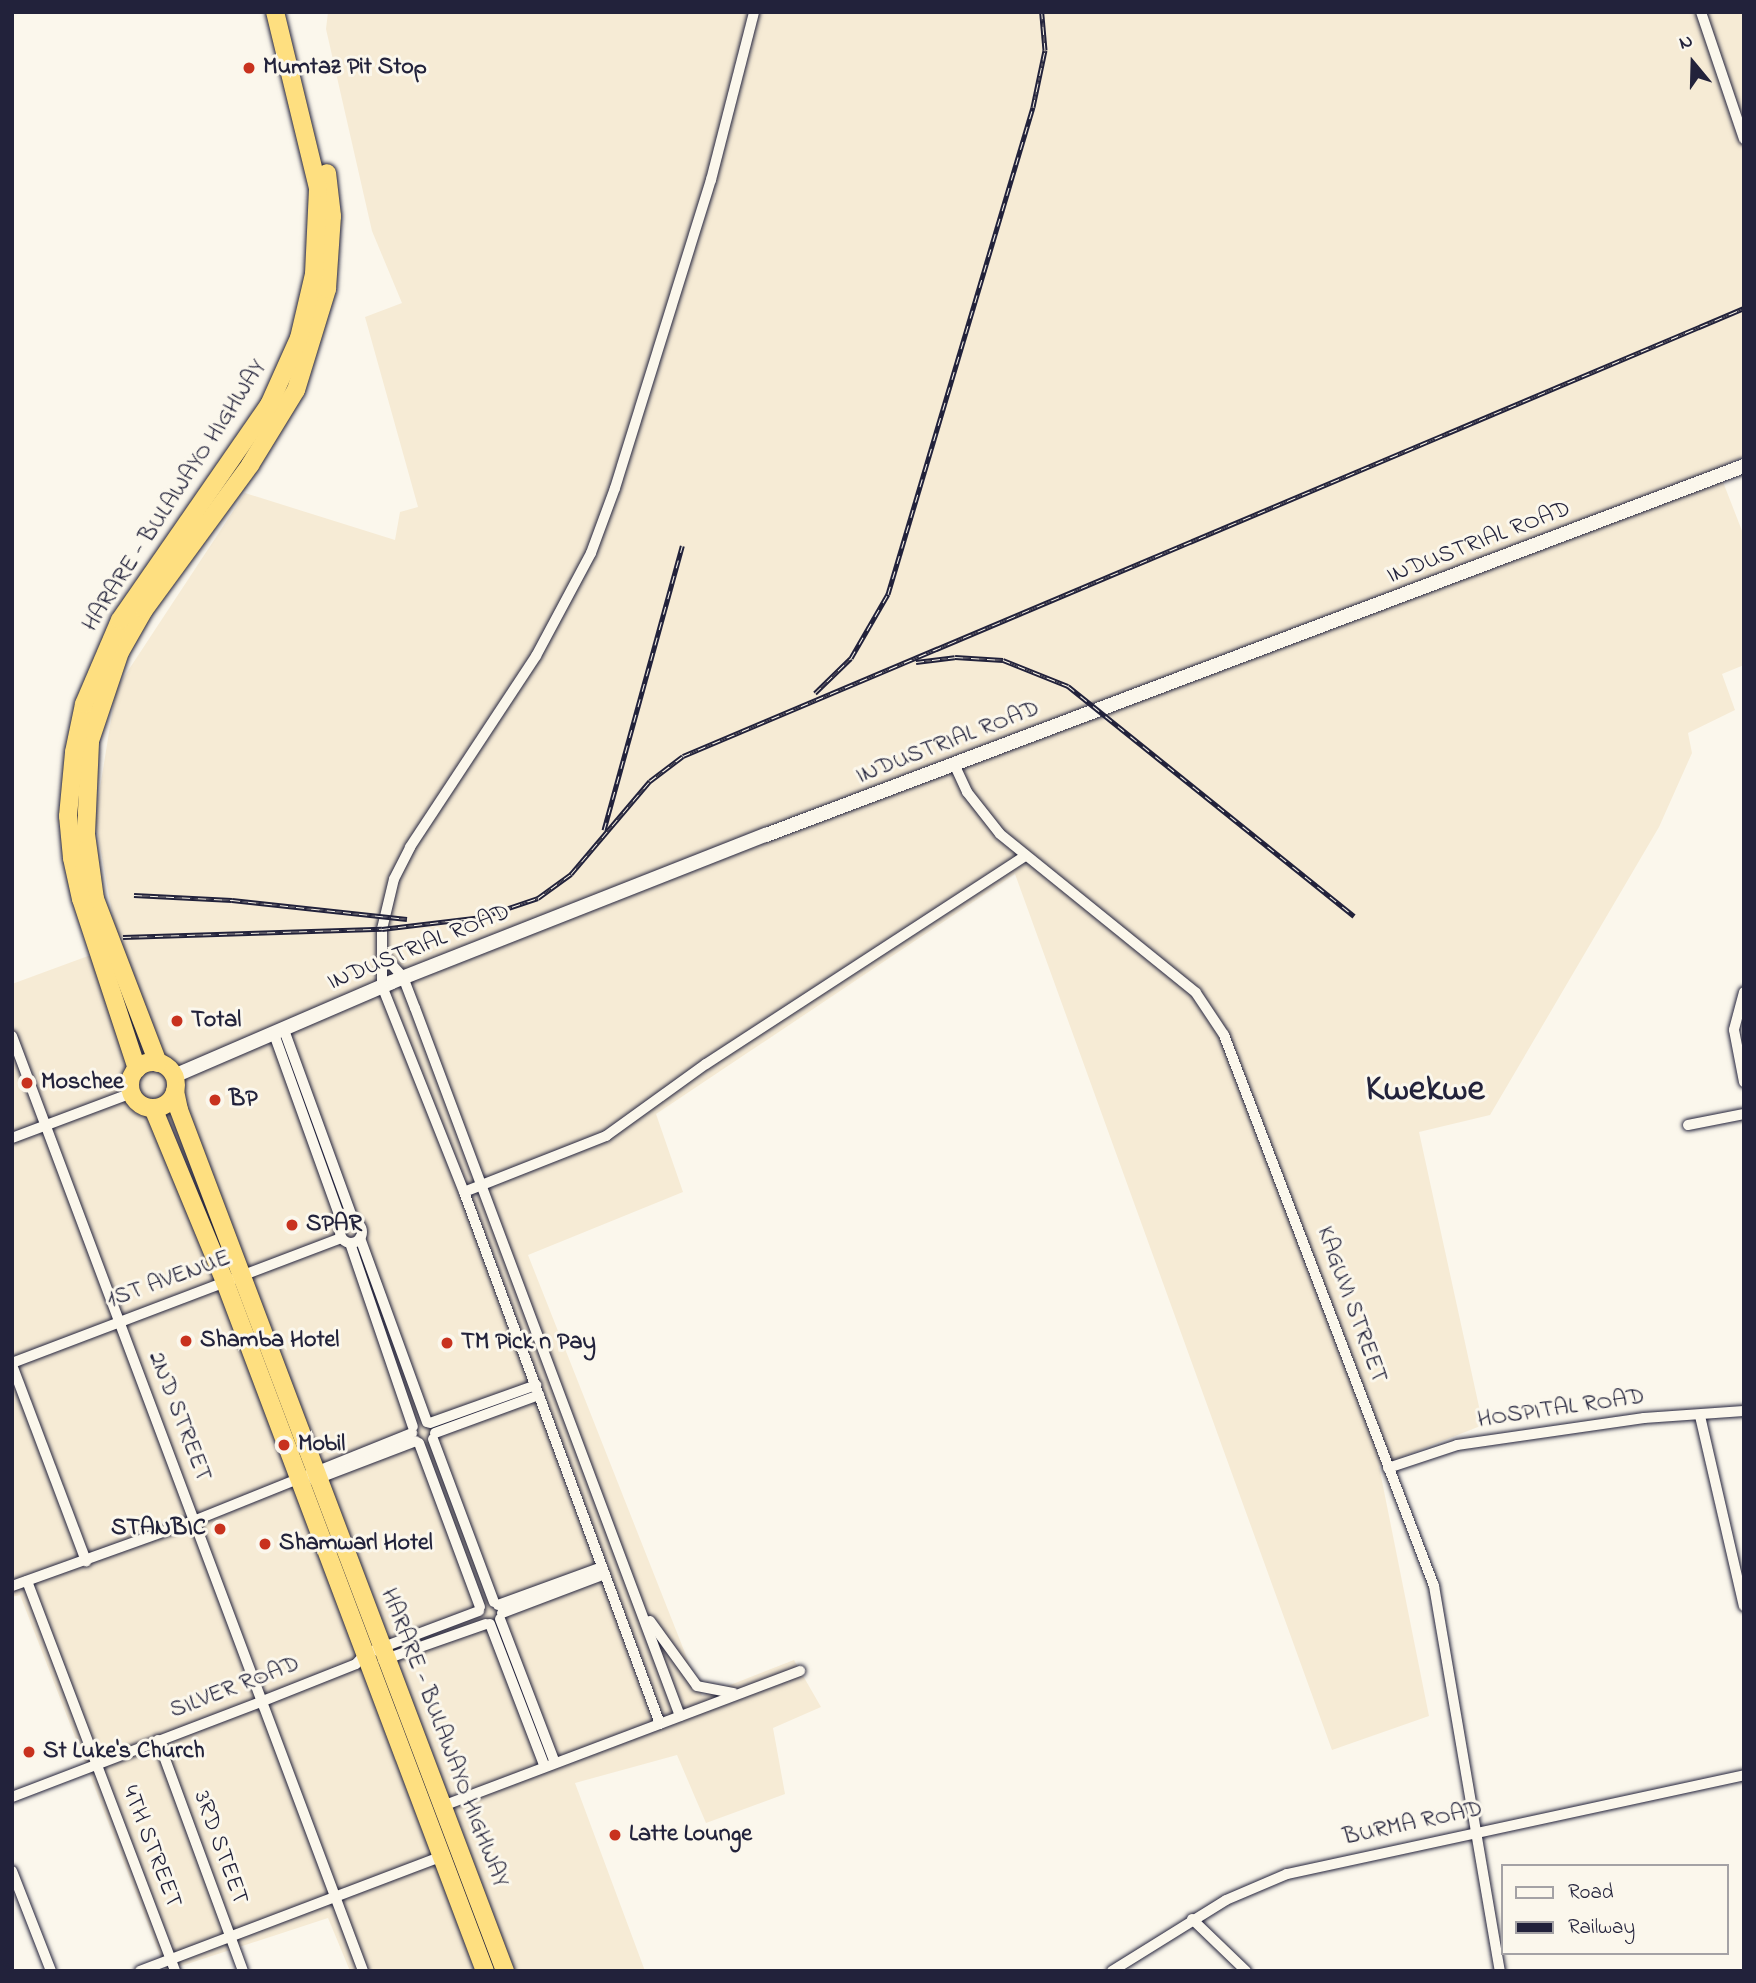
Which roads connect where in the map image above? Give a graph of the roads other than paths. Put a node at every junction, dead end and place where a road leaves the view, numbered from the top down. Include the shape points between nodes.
1 (754, 12) edge
2 (1701, 12) edge
3 (278, 20) edge
4 (1744, 139) edge
5 (1744, 466) edge
6 (955, 766) junction
7 (1025, 856) junction
8 (385, 957) junction
9 (403, 977) junction
10 (382, 986) junction
11 (1744, 992) edge
12 (126, 1008) junction
13 (279, 1032) junction
14 (12, 1036) edge
15 (158, 1063) junction
16 (137, 1069) junction
17 (1744, 1082) edge
18 (175, 1084) junction
19 (132, 1093) junction
20 (153, 1108) junction
21 (1744, 1114) edge
22 (45, 1125) junction
23 (1688, 1125) dead end
24 (12, 1138) edge
25 (200, 1166) junction
26 (181, 1172) junction
27 (483, 1186) junction
28 (464, 1192) junction
29 (353, 1220) junction
30 (342, 1223) junction
31 (350, 1240) junction
32 (242, 1275) junction
33 (225, 1282) junction
34 (527, 1304) junction
35 (508, 1311) junction
36 (120, 1321) junction
37 (12, 1364) edge
38 (537, 1390) junction
39 (1744, 1411) edge
40 (1700, 1416) junction
41 (431, 1429) junction
42 (415, 1436) junction
43 (1388, 1468) junction
44 (305, 1479) junction
45 (196, 1520) junction
46 (86, 1560) junction
47 (603, 1571) junction
48 (27, 1581) junction
49 (12, 1586) edge
50 (638, 1603) junction
51 (1744, 1606) edge
52 (480, 1609) junction
53 (495, 1614) junction
54 (386, 1653) junction
55 (363, 1661) junction
56 (800, 1671) dead end
57 (744, 1692) junction
58 (262, 1701) junction
59 (410, 1716) junction
60 (680, 1716) junction
61 (392, 1723) junction
62 (660, 1724) junction
63 (158, 1740) junction
64 (97, 1762) junction
65 (550, 1765) junction
66 (1744, 1775) edge
67 (12, 1797) edge
68 (444, 1806) junction
69 (426, 1813) junction
70 (1478, 1832) junction
71 (442, 1856) junction
72 (12, 1871) edge
73 (336, 1899) junction
74 (1192, 1919) junction
75 (231, 1938) junction
76 (171, 1959) junction
77 (51, 1971) edge
78 (141, 1971) edge
79 (175, 1971) edge
80 (243, 1971) edge
81 (363, 1971) edge
82 (485, 1971) edge
83 (504, 1971) edge
84 (1112, 1971) edge
85 (1246, 1971) edge
86 (1500, 1971) edge

1 - 8 street via 711,180 594,544 552,630 404,857 383,914
2 - 4 street
3 - 12 highway, HARARE - BULAWAYO HIGHWAY via 318,188 314,274 299,338 269,405 120,620 84,704 74,752 68,816 72,858 81,898
5 - 6 street, INDUSTRIAL ROAD
6 - 7 street, KAGUVI STREET via 981,813
6 - 9 street, INDUSTRIAL ROAD
7 - 27 street via 706,1064 606,1136
7 - 43 street, KAGUVI STREET via 1196,993 1213,1015 1283,1181
8 - 9 street
8 - 10 street
9 - 10 street, INDUSTRIAL ROAD
9 - 27 street
10 - 13 street, INDUSTRIAL ROAD
10 - 28 street
11 - 17 street via 1734,1031
12 - 15 highway, HARARE - BULAWAYO HIGHWAY
12 - 16 highway, HARARE - BULAWAYO HIGHWAY
13 - 18 street, INDUSTRIAL ROAD
13 - 29 street
13 - 30 street
14 - 22 street, 2ND STREET
15 - 16 highway
15 - 18 highway, HARARE - BULAWAYO HIGHWAY
16 - 19 highway, HARARE - BULAWAYO HIGHWAY
18 - 20 highway via 167,1103
18 - 25 highway, HARARE - BULAWAYO HIGHWAY
19 - 20 highway via 139,1103
19 - 22 street
20 - 26 highway, HARARE - BULAWAYO HIGHWAY
21 - 23 street
22 - 24 street
22 - 36 street, 2ND STREET
25 - 26 highway
25 - 32 highway, HARARE - BULAWAYO HIGHWAY
26 - 33 highway, HARARE - BULAWAYO HIGHWAY
27 - 28 street
27 - 34 street
28 - 35 street
29 - 30 street
29 - 31 street via 362,1227
30 - 31 street
31 - 32 street, 1ST AVENUE
31 - 41 street
31 - 42 street
32 - 33 street, 1ST AVENUE
32 - 44 highway, HARARE - BULAWAYO HIGHWAY
33 - 36 street, 1ST AVENUE
33 - 44 highway, HARARE - BULAWAYO HIGHWAY
34 - 35 street
34 - 50 street
35 - 38 street
36 - 37 street, 1ST AVENUE
36 - 45 street, 2ND STREET
37 - 46 street
38 - 41 street
38 - 47 street
39 - 40 street, HOSPITAL ROAD
40 - 43 street, HOSPITAL ROAD via 1644,1418 1469,1443
40 - 51 street
41 - 42 street
41 - 42 street
41 - 53 street
42 - 44 street
42 - 52 street
43 - 70 street, KAGUVI STREET via 1434,1586
44 - 45 street
44 - 54 highway, HARARE - BULAWAYO HIGHWAY
44 - 55 highway, HARARE - BULAWAYO HIGHWAY
45 - 46 street
45 - 58 street, 2ND STREET
46 - 48 street
47 - 53 street
47 - 62 street
48 - 49 street
48 - 64 street, 4TH STREET
50 - 57 street via 697,1686 724,1693
50 - 60 street
52 - 53 street
52 - 53 street
52 - 54 street
53 - 54 street
53 - 65 street
54 - 55 street, SILVER ROAD
54 - 59 highway, HARARE - BULAWAYO HIGHWAY
55 - 58 street, SILVER ROAD
55 - 61 highway, HARARE - BULAWAYO HIGHWAY
56 - 57 street
57 - 60 street
58 - 63 street, SILVER ROAD
58 - 73 street, 2ND STREET
59 - 61 highway
59 - 68 highway, HARARE - BULAWAYO HIGHWAY
60 - 62 street
61 - 69 highway, HARARE - BULAWAYO HIGHWAY
62 - 65 street
63 - 64 street, SILVER ROAD
63 - 75 street, 3RD STEET
64 - 67 street, SILVER ROAD
64 - 76 street, 4TH STREET
65 - 68 street
66 - 70 street, BURMA ROAD
68 - 69 street
68 - 83 highway, HARARE - BULAWAYO HIGHWAY
69 - 71 highway, HARARE - BULAWAYO HIGHWAY
70 - 74 street, BURMA ROAD via 1287,1874
70 - 86 street, KAGUVI STREET
71 - 73 street
71 - 82 highway, HARARE - BULAWAYO HIGHWAY
72 - 77 street
73 - 75 street
73 - 81 street, 2ND STREET
74 - 84 street, BURMA ROAD
74 - 85 street
75 - 76 street
75 - 80 street, 3RD STEET
76 - 78 street
76 - 79 street, 4TH STREET

